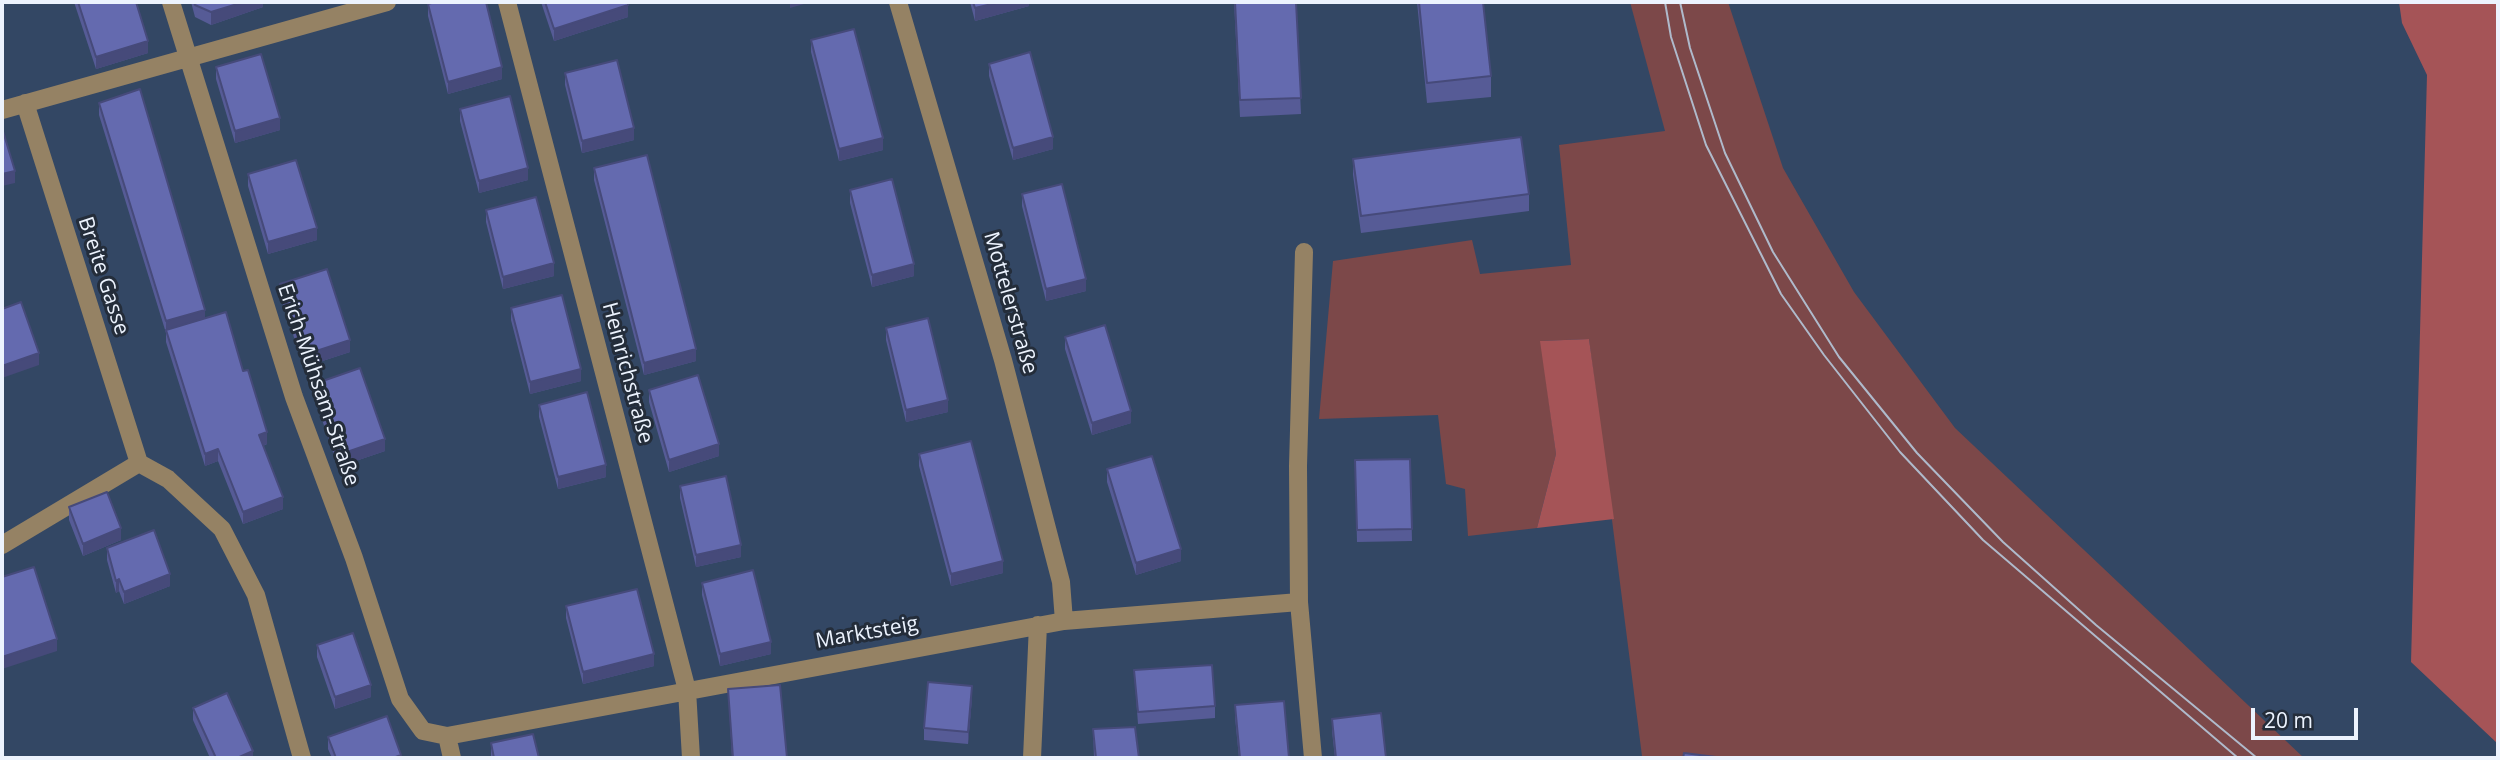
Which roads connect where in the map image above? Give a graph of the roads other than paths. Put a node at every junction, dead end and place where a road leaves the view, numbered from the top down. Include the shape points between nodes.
1 (171, 2) edge
2 (387, 2) edge
3 (507, 2) edge
4 (898, 2) edge
5 (188, 59) junction
6 (25, 103) junction
7 (2, 110) edge
8 (1304, 252) dead end
9 (139, 463) junction
10 (2, 545) edge
11 (1299, 602) junction
12 (1064, 621) junction
13 (1038, 625) junction
14 (687, 690) junction
15 (447, 736) junction
16 (302, 758) edge
17 (452, 758) edge
18 (691, 758) edge
19 (1032, 758) edge
20 (1313, 758) edge

1 - 5 street, Erich-Mühsam-Straße
2 - 5 street
3 - 14 street, Heinrichstraße
4 - 12 street, Mottelerstraße via 1003,359 1061,582
5 - 6 street
5 - 15 street, Erich-Mühsam-Straße via 295,397 400,699 424,731
6 - 7 street
6 - 9 street, Breite Gasse
8 - 11 street
9 - 10 street
9 - 16 street via 168,479 222,529 256,595
11 - 12 street, Marktsteig
11 - 20 street
12 - 13 street, Marktsteig
13 - 14 street, Marktsteig
13 - 19 street
14 - 15 street, Marktsteig
14 - 18 street, Heinrichstraße
15 - 17 street

